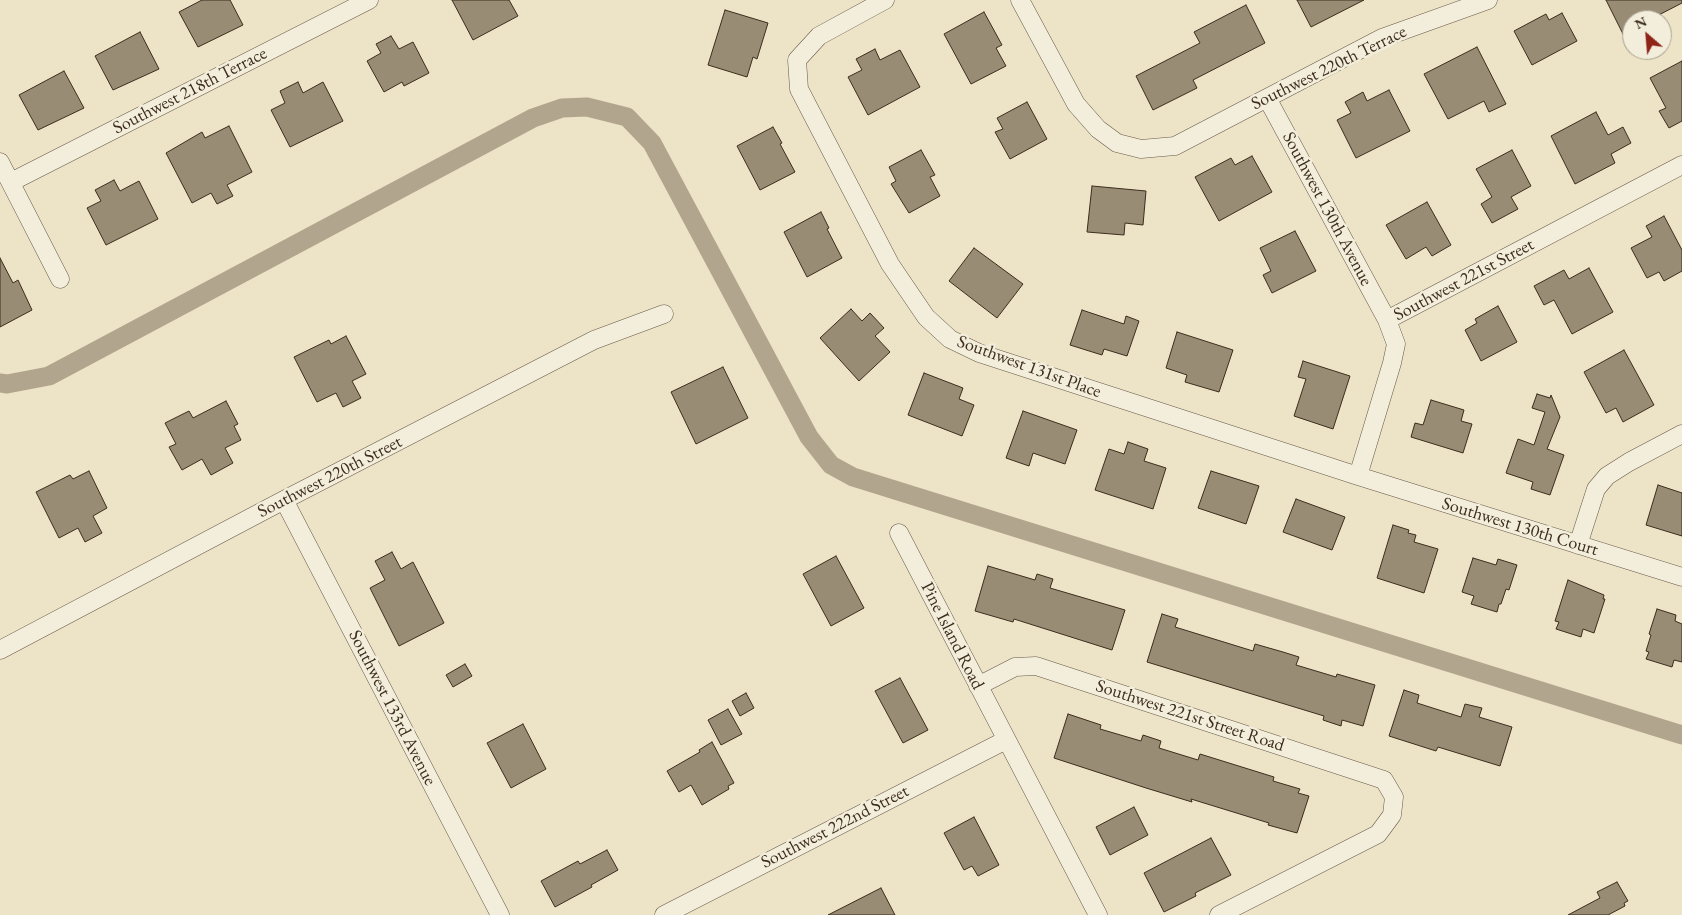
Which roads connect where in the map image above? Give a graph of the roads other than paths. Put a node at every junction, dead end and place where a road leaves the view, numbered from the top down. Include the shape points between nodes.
1 (369, 0) edge
2 (885, 0) edge
3 (1020, 0) edge
4 (1488, 0) edge
5 (1267, 98) junction
6 (0, 162) edge
7 (1682, 165) edge
8 (11, 182) junction
9 (60, 279) dead end
10 (664, 314) dead end
11 (1387, 320) junction
12 (1682, 434) edge
13 (1358, 476) junction
14 (284, 500) junction
15 (899, 533) dead end
16 (1578, 545) junction
17 (1682, 577) edge
18 (0, 650) edge
19 (978, 686) junction
20 (1006, 740) junction
21 (500, 915) edge
22 (664, 915) edge
23 (1098, 915) edge
24 (1219, 915) edge

1 - 8 street, Southwest 218th Terrace
2 - 13 street, Southwest 131st Place via 819,36 797,60 799,90 890,264 926,317 950,339 979,353
3 - 5 street, Southwest 220th Terrace via 1076,104 1098,129 1117,143 1141,149 1175,146
4 - 5 street, Southwest 220th Terrace via 1382,38
5 - 11 street, Southwest 130th Avenue
6 - 8 street
7 - 11 street, Southwest 221st Street
8 - 9 street
10 - 14 street, Southwest 220th Street via 594,340
11 - 13 street, Southwest 221st Street via 1396,344
12 - 16 street via 1607,476 1596,489
13 - 16 street, Southwest 130th Court
14 - 18 street, Southwest 220th Street
14 - 21 street, Southwest 133rd Avenue
15 - 19 street, Pine Island Road
16 - 17 street, Southwest 130th Court
19 - 20 street, Pine Island Road
19 - 24 street, Southwest 221st Street Road via 1015,667 1036,666 1384,780 1394,797 1392,815 1378,834
20 - 22 street, Southwest 222nd Street
20 - 23 street, Pine Island Road

